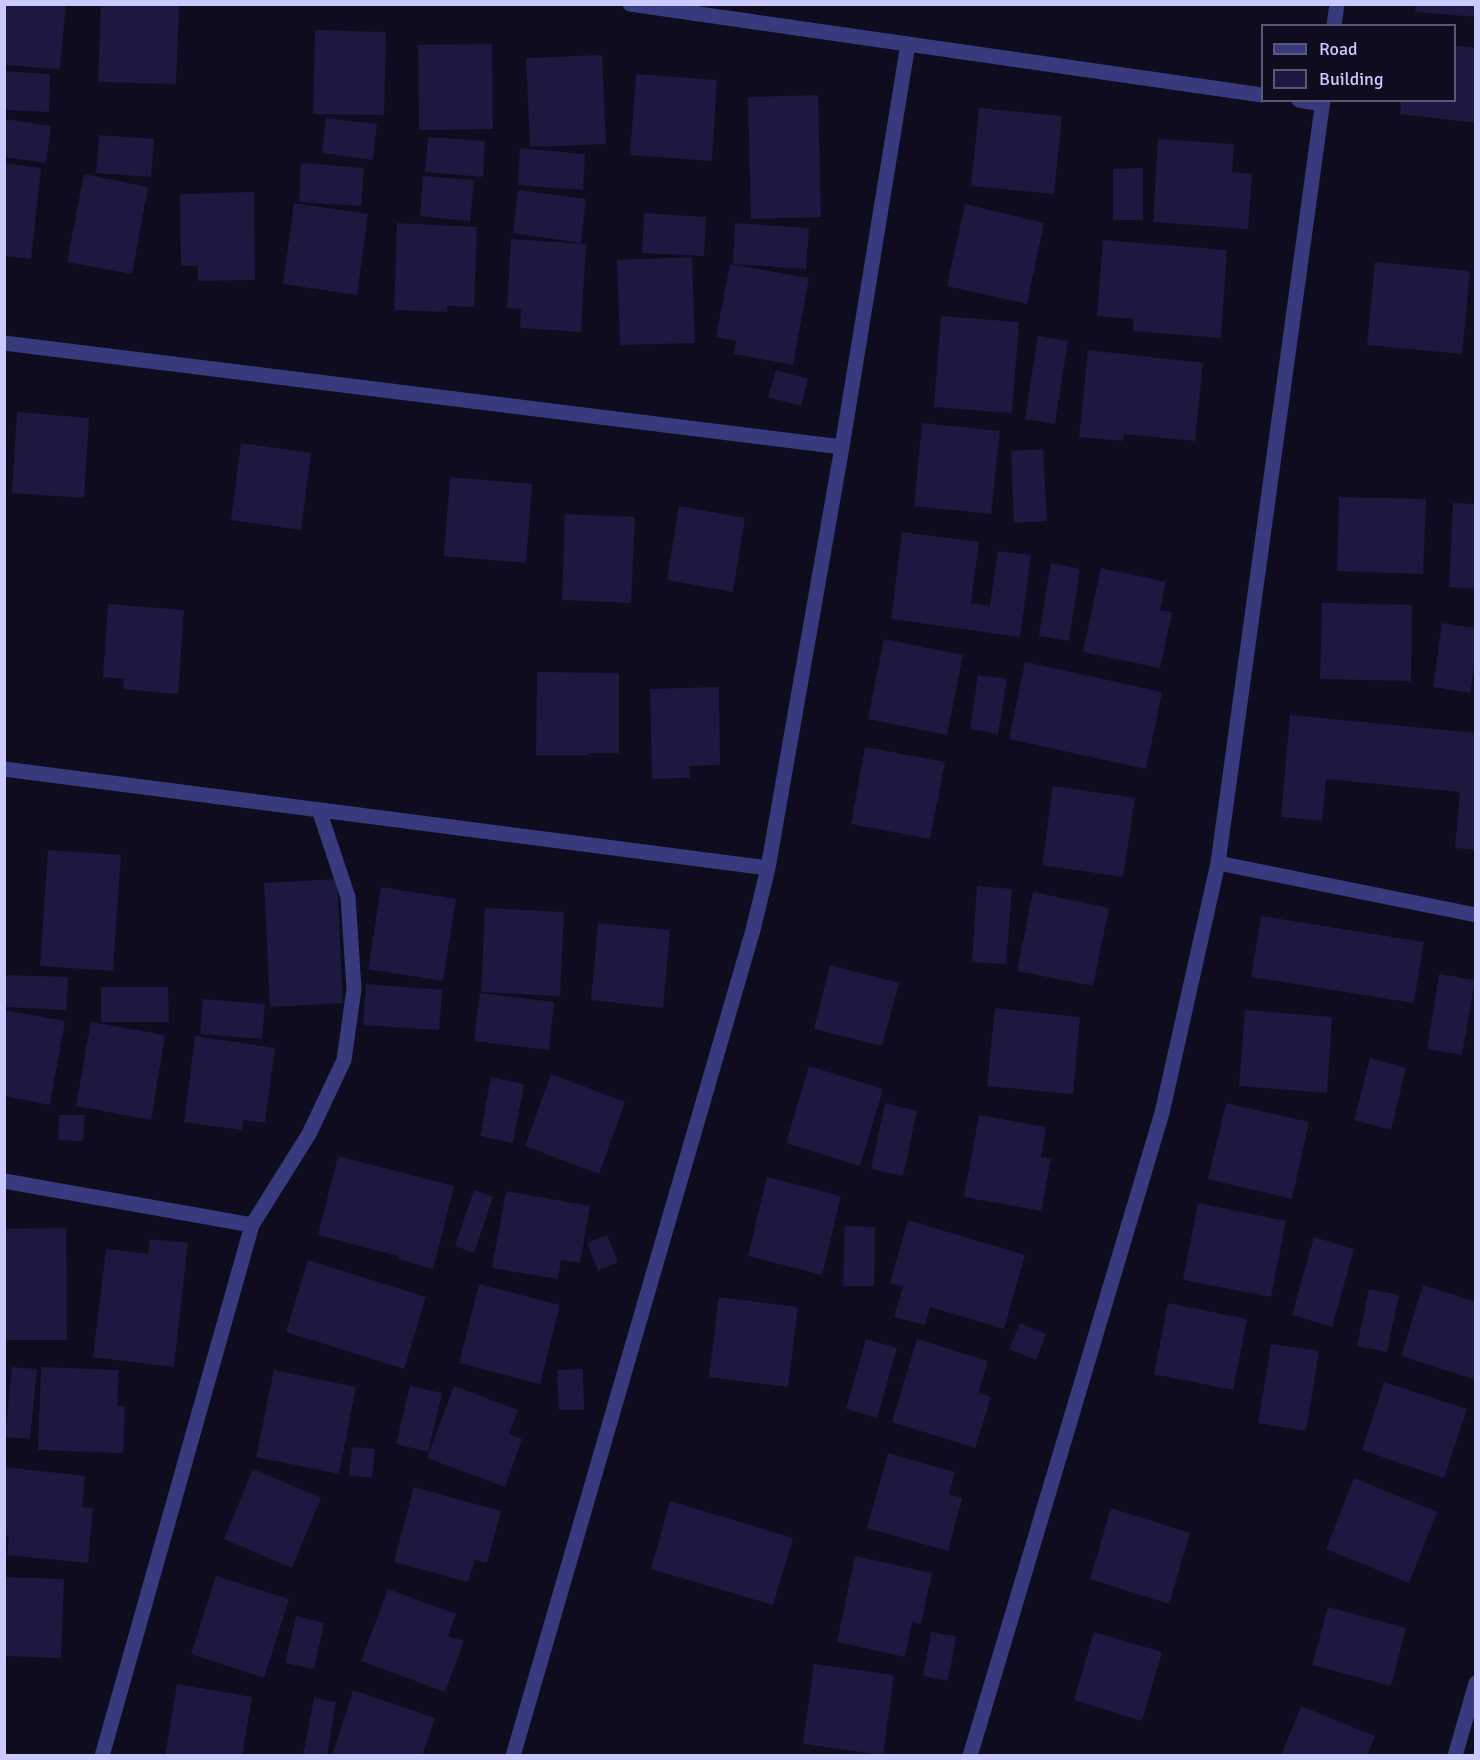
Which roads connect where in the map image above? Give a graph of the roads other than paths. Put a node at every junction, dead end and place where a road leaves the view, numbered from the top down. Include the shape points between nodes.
1 (630, 4) edge
2 (1337, 4) edge
3 (1334, 24) edge
4 (908, 44) junction
5 (1261, 95) edge
6 (1322, 102) edge
7 (4, 343) edge
8 (842, 447) junction
9 (4, 769) edge
10 (319, 810) junction
11 (1218, 863) junction
12 (768, 868) junction
13 (1476, 915) edge
14 (4, 1181) edge
15 (252, 1225) junction
16 (1476, 1683) edge
17 (102, 1755) edge
18 (513, 1755) edge
19 (970, 1755) edge
20 (1455, 1755) edge

1 - 4 street
2 - 3 street
4 - 5 street
4 - 8 street
6 - 11 street
7 - 8 street
8 - 12 street
9 - 10 street
10 - 12 street
10 - 15 street via 348,897 354,989 344,1060 309,1134
11 - 13 street
11 - 19 street via 1162,1113
12 - 18 street
14 - 15 street
15 - 17 street
16 - 20 street

